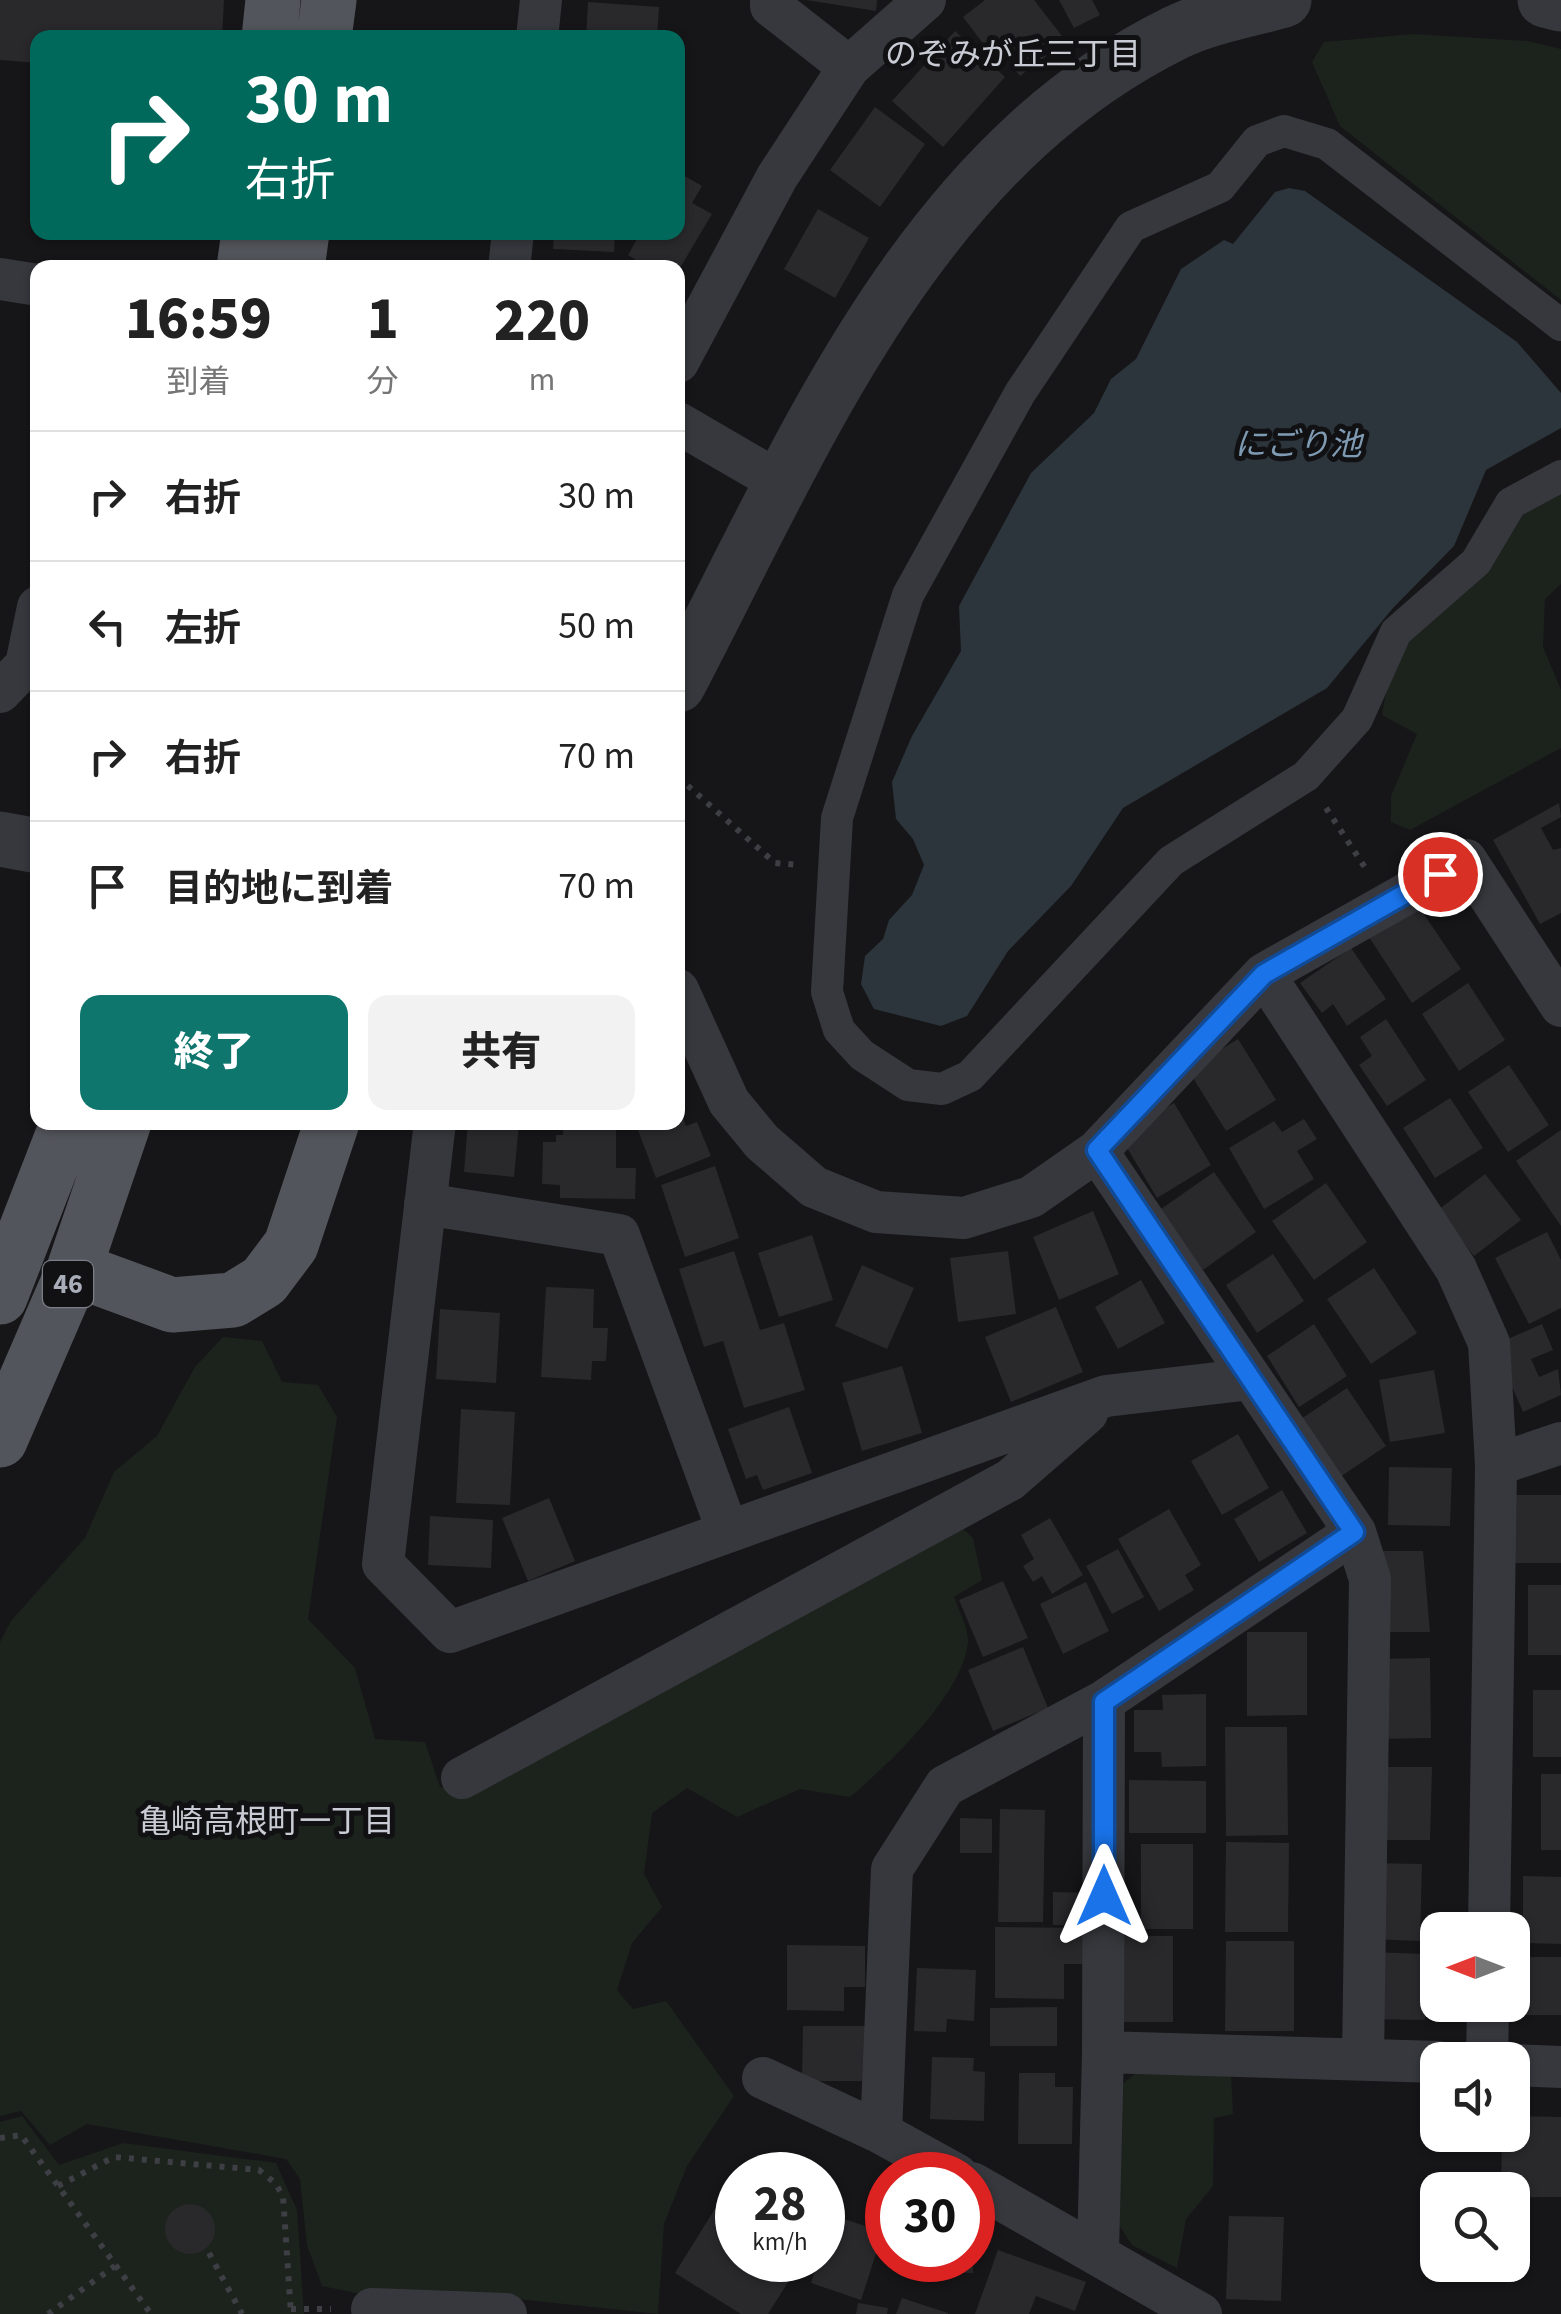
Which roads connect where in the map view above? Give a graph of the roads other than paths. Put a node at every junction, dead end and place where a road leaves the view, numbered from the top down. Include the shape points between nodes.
1 (273, 0) edge
2 (329, 0) edge
3 (541, 0) edge
4 (772, 0) edge
5 (925, 0) edge
6 (1284, 0) edge
7 (1545, 0) edge
8 (1561, 4) edge
9 (1171, 16) edge
10 (270, 30) edge
11 (325, 30) edge
12 (537, 30) edge
13 (849, 67) junction
14 (0, 279) edge
15 (30, 284) edge
16 (1561, 325) edge
17 (685, 349) edge
18 (685, 427) edge
19 (1561, 476) edge
20 (783, 484) junction
21 (30, 645) edge
22 (685, 672) edge
23 (0, 692) edge
24 (1264, 974) junction
25 (685, 1005) edge
26 (1561, 1006) edge
27 (64, 1130) edge
28 (121, 1130) edge
29 (329, 1130) edge
30 (434, 1130) edge
31 (1097, 1150) junction
32 (426, 1204) junction
33 (11, 1240) edge
34 (74, 1269) junction
35 (0, 1297) edge
36 (1251, 1378) junction
37 (1106, 1396) junction
38 (0, 1440) edge
39 (1561, 1443) edge
40 (1496, 1464) junction
41 (728, 1532) junction
42 (1354, 1532) junction
43 (1104, 1702) junction
44 (462, 1778) dead end
45 (1489, 1912) edge
46 (1103, 2052) junction
47 (1363, 2058) junction
48 (1420, 2061) edge
49 (1530, 2066) edge
50 (1561, 2067) edge
51 (763, 2078) dead end
52 (881, 2133) junction
53 (915, 2152) edge
54 (995, 2196) edge
55 (1098, 2252) junction
56 (372, 2309) dead end
57 (506, 2314) edge
58 (1201, 2314) edge

1 - 10 main road
2 - 11 main road
3 - 12 street
4 - 13 street via 771,6
5 - 13 street
6 - 9 street
7 - 8 street
9 - 20 street via 1071,94 969,190 884,304
13 - 17 street via 776,178
14 - 15 street
16 - 19 street via 1327,144 1284,131 1257,141 1220,188 1131,228 1020,393 908,595 838,818 827,992 839,1030 862,1055 908,1085 942,1089 970,1076 1172,861 1306,776 1357,719 1396,632 1476,562 1511,502
18 - 20 street
20 - 22 street
21 - 23 street via 26,664
24 - 26 street via 1466,860
24 - 31 street
24 - 40 street via 1456,1269 1489,1343
25 - 31 street via 729,1102 762,1142 814,1187 876,1212 964,1218 1031,1196
27 - 33 main road, 46
28 - 34 main road, 46
29 - 34 main road via 291,1246 264,1281 233,1300 172,1305
30 - 32 street
31 - 36 street
32 - 41 street via 618,1236
32 - 41 street via 383,1564 450,1632
33 - 35 main road, 46
34 - 38 main road, 46
36 - 37 street
36 - 42 street
37 - 41 street
37 - 44 street via 1010,1480
39 - 40 street
40 - 45 street
42 - 43 street
42 - 47 street via 1370,1580
43 - 46 street
43 - 52 street via 945,1786 892,1869
46 - 47 street
46 - 55 street
47 - 48 street
49 - 50 street
51 - 52 street
52 - 53 street
54 - 55 street
55 - 58 street
56 - 57 street

